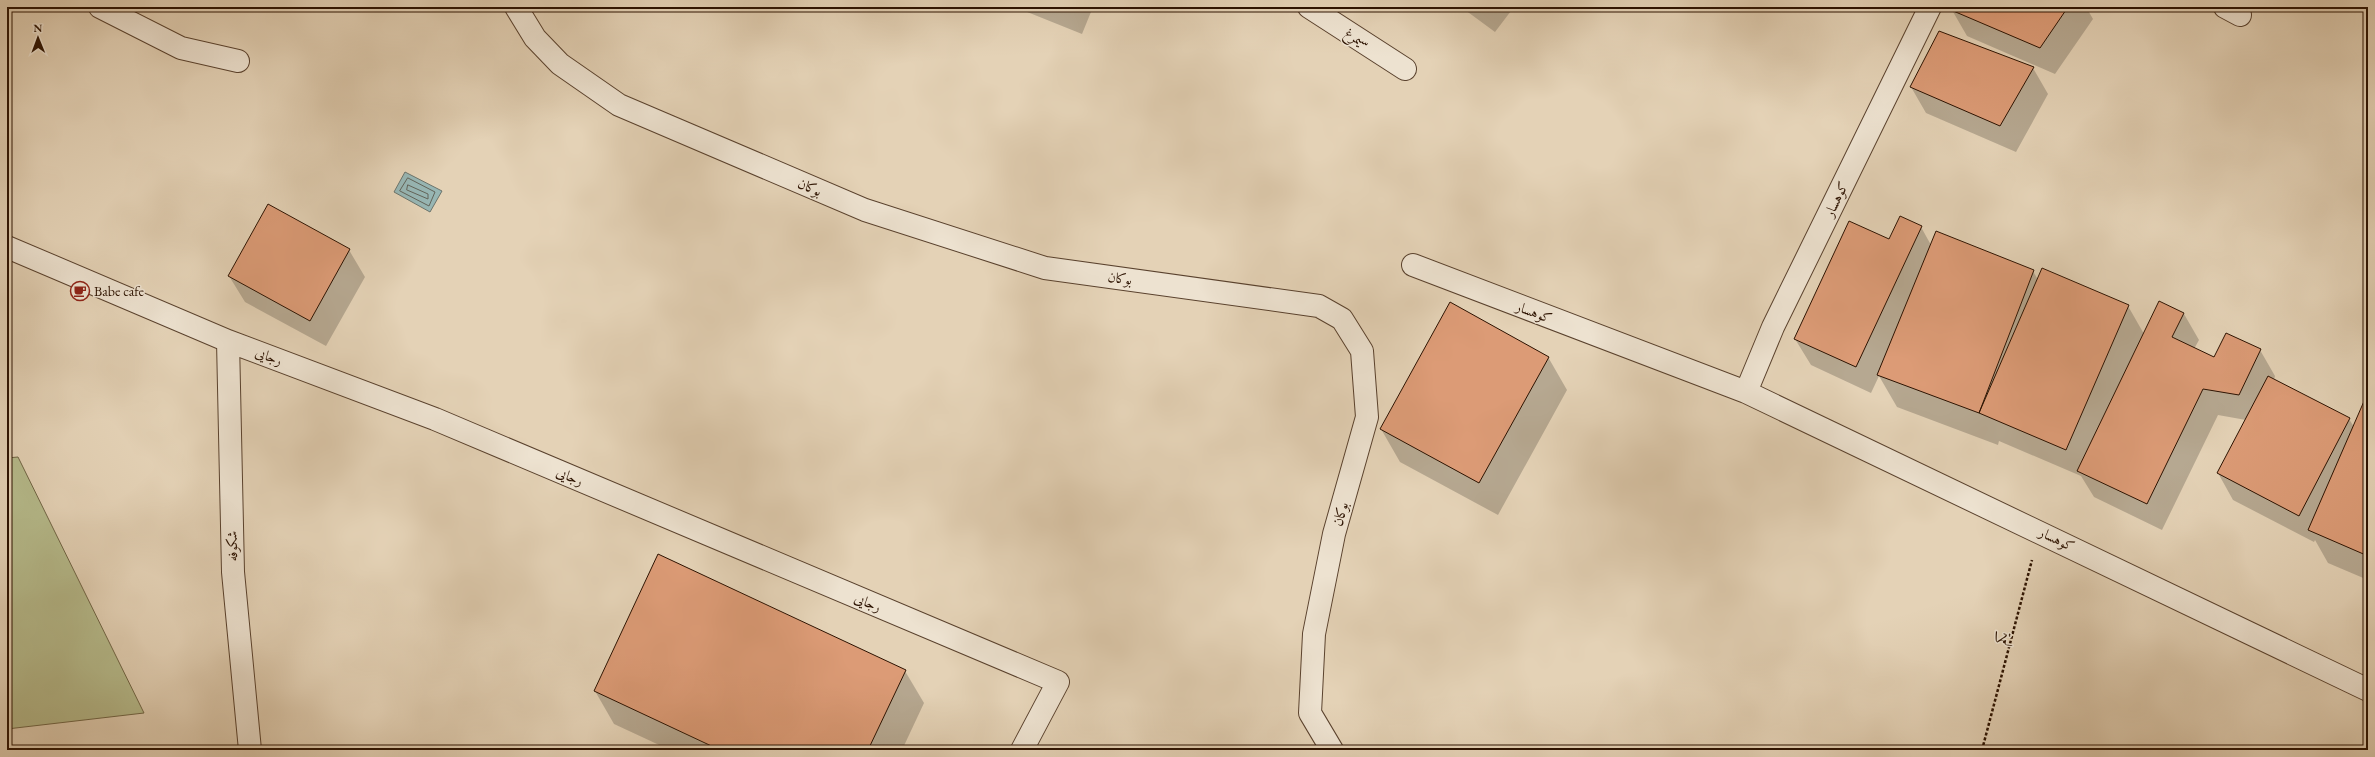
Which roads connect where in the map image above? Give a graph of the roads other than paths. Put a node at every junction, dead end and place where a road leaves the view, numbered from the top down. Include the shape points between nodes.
1 (100, 7) edge
2 (516, 7) edge
3 (1309, 7) edge
4 (1930, 7) edge
5 (238, 61) dead end
6 (1405, 69) dead end
7 (7, 247) edge
8 (1413, 265) dead end
9 (228, 341) junction
10 (1746, 392) junction
11 (2368, 690) edge
12 (250, 750) edge
13 (1022, 750) edge
14 (1332, 750) edge

1 - 5 street via 181,48
2 - 14 street, بوکان via 535,38 560,64 619,105 865,210 1045,268 1319,306 1342,319 1362,351 1367,417 1334,534 1314,634 1310,713
3 - 6 street, سیمرغ
4 - 10 street, کوهسار via 1777,320
7 - 9 street, رجایی
8 - 10 street, کوهسار
9 - 12 street, شکوفه via 233,572
9 - 13 street, رجایی via 435,419 1058,682
10 - 11 street, کوهسار

